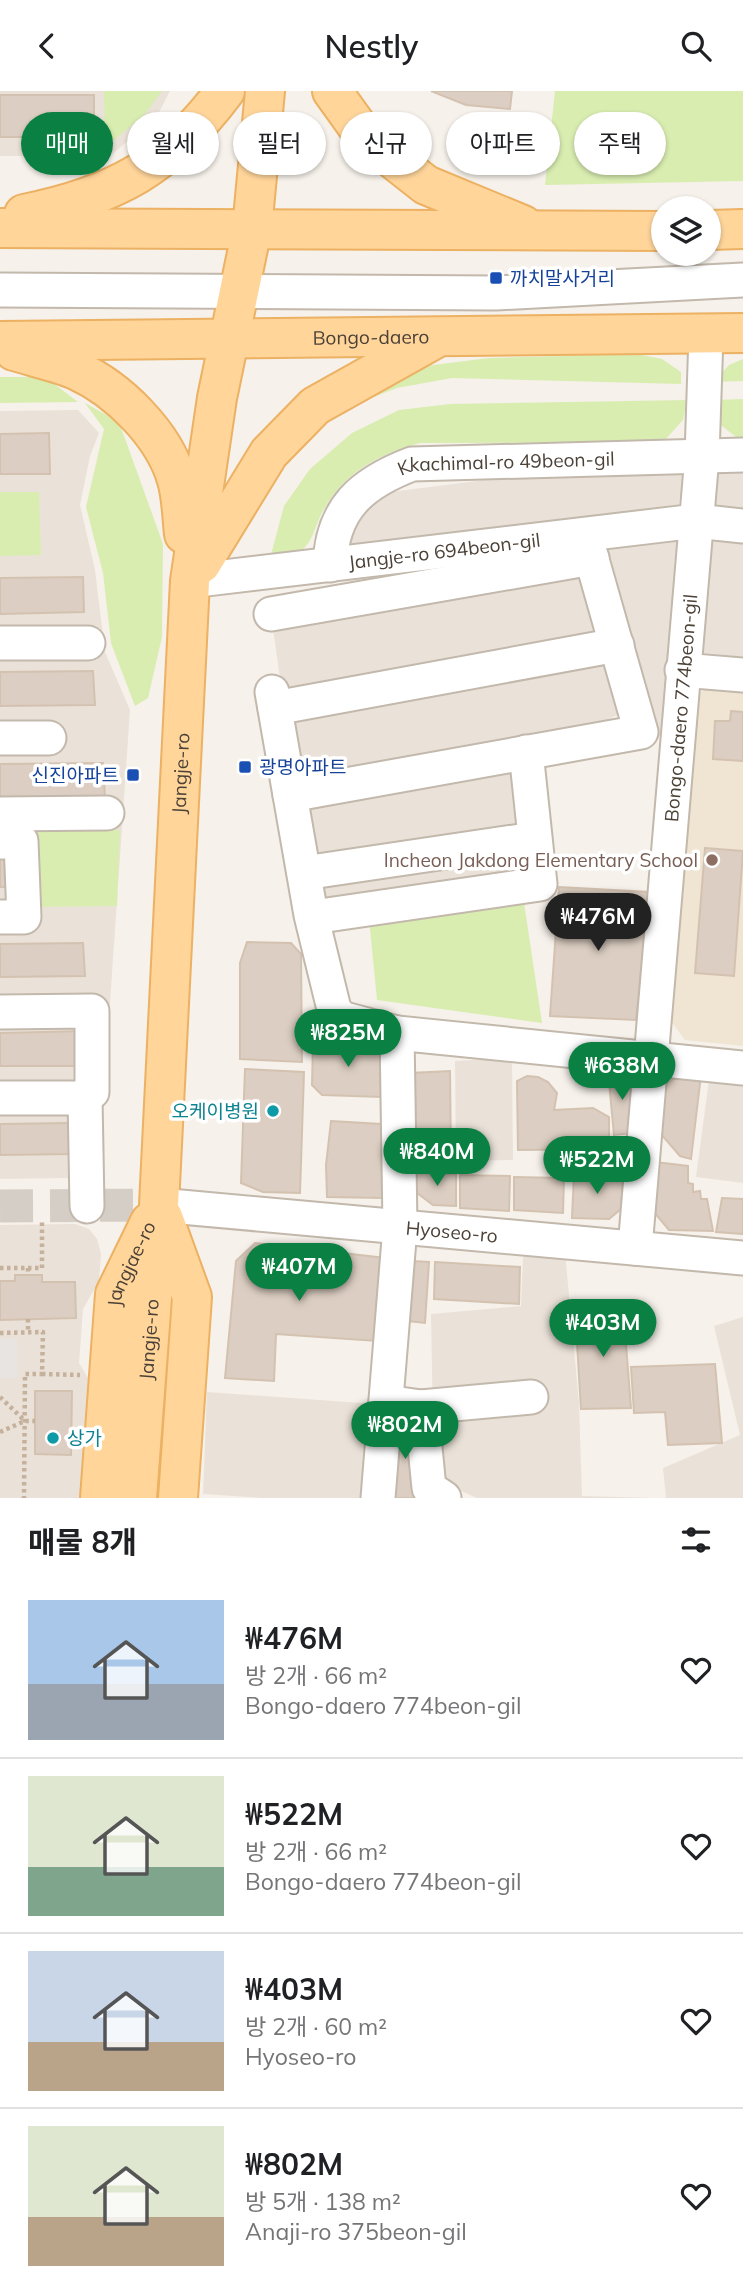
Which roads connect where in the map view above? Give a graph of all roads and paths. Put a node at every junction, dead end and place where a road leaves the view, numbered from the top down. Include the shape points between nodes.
1 (225, 91) edge
2 (265, 91) edge
3 (332, 91) edge
4 (0, 219) edge
5 (0, 228) edge
6 (252, 229) junction
7 (743, 229) edge
8 (721, 230) edge
9 (651, 231) edge
10 (541, 232) junction
11 (743, 280) edge
12 (0, 290) edge
13 (241, 290) junction
14 (743, 333) edge
15 (706, 335) junction
16 (231, 338) junction
17 (437, 338) junction
18 (0, 341) edge
19 (0, 347) edge
20 (743, 455) edge
21 (702, 456) junction
22 (696, 521) junction
23 (743, 526) edge
24 (589, 546) junction
25 (330, 565) junction
26 (190, 581) junction
27 (271, 614) dead end
28 (0, 643) edge
29 (88, 643) dead end
30 (617, 645) junction
31 (682, 670) junction
32 (743, 675) edge
33 (0, 738) edge
34 (49, 738) dead end
35 (526, 752) junction
36 (290, 795) junction
37 (107, 813) dead end
38 (0, 814) edge
39 (534, 839) junction
40 (0, 842) edge
41 (304, 873) junction
42 (0, 917) edge
43 (313, 917) junction
44 (0, 1012) edge
45 (397, 1033) junction
46 (652, 1058) junction
47 (743, 1068) edge
48 (0, 1098) edge
49 (85, 1098) junction
50 (159, 1205) junction
51 (87, 1206) dead end
52 (42, 1219) dead end
53 (400, 1227) junction
54 (635, 1248) junction
55 (743, 1258) edge
56 (0, 1268) edge
57 (28, 1268) junction
58 (28, 1275) dead end
59 (28, 1319) dead end
60 (28, 1332) junction
61 (0, 1333) edge
62 (42, 1374) junction
63 (88, 1375) dead end
64 (0, 1397) edge
65 (531, 1398) dead end
66 (386, 1402) junction
67 (421, 1407) junction
68 (24, 1421) junction
69 (36, 1421) dead end
70 (0, 1432) edge
71 (24, 1498) edge
72 (100, 1498) edge
73 (137, 1498) edge
74 (178, 1498) edge
75 (379, 1498) edge
76 (444, 1498) edge

1 - 4 main road via 204,120 167,154 116,188 60,207
2 - 6 main road, Jangje-ro
3 - 10 main road via 365,137 426,185
5 - 6 main road
6 - 10 main road
6 - 13 main road, Jangje-ro
7 - 8 main road
9 - 10 main road
11 - 13 street via 496,293
12 - 13 street
13 - 16 main road, Jangje-ro
14 - 15 main road, Bongo-daero
15 - 17 main road, Bongo-daero
15 - 21 street, Bongo-daero 774beon-gil
16 - 17 main road, Bongo-daero
16 - 18 main road, Bongo-daero
16 - 26 main road, Jangje-ro via 217,398
17 - 26 main road via 314,406 269,453
19 - 26 main road via 76,370 111,391 138,416 177,479
20 - 21 street, Kkachimal-ro 49beon-gil
21 - 22 street, Bongo-daero 774beon-gil
21 - 25 street, Kkachimal-ro 49beon-gil via 412,464 380,476 352,499 335,526
22 - 23 street, Jangje-ro 694beon-gil
22 - 24 street, Jangje-ro 694beon-gil
22 - 31 street, Bongo-daero 774beon-gil
24 - 25 street, Jangje-ro 694beon-gil
24 - 27 street
24 - 30 street
25 - 26 street, Jangje-ro 694beon-gil
26 - 50 main road, Jangje-ro
28 - 29 street
30 - 35 street via 641,732
30 - 36 street via 273,700
31 - 32 street
31 - 46 street, Bongo-daero 774beon-gil
33 - 34 street
35 - 36 street
35 - 39 street
36 - 41 street
37 - 38 street
39 - 41 street
39 - 43 street via 540,884
40 - 42 street via 21,841 24,917
41 - 43 street
43 - 45 street via 334,1009 341,1018
44 - 49 street via 92,1011 92,1092
45 - 46 street
45 - 53 street
46 - 47 street
46 - 54 street, Bongo-daero 774beon-gil
48 - 49 street
49 - 51 street
50 - 53 street, Hyoseo-ro
50 - 72 main road, Jangjae-ro via 115,1294
50 - 73 main road, Jangje-ro
50 - 74 main road, Jangjae-ro via 192,1297
52 - 57 path via 42,1268
53 - 54 street, Hyoseo-ro
53 - 66 street
54 - 55 street, Hyoseo-ro
56 - 57 path
57 - 58 path
59 - 60 path
60 - 61 path
60 - 62 path via 43,1332
62 - 63 path
62 - 68 path via 25,1374
64 - 68 path
65 - 67 street
66 - 67 street
66 - 75 street
67 - 76 street via 429,1488
68 - 69 path
68 - 70 path
68 - 71 path

